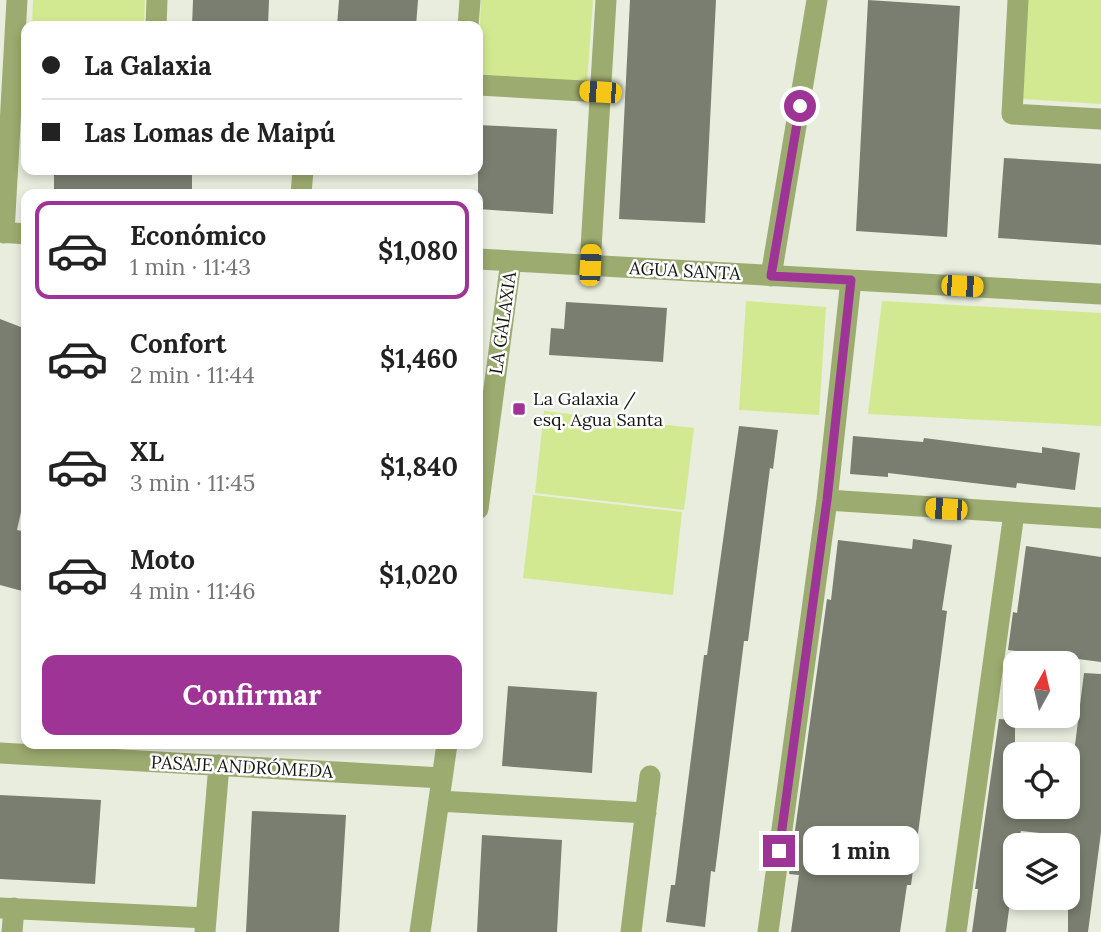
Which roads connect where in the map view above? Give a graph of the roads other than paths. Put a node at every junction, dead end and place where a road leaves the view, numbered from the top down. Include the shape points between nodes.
1 (17, 0) edge
2 (157, 0) edge
3 (470, 0) edge
4 (606, 0) edge
5 (817, 0) edge
6 (1018, 0) edge
7 (156, 21) edge
8 (468, 21) edge
9 (20, 55) edge
10 (483, 85) edge
11 (600, 92) junction
12 (1101, 120) edge
13 (2, 232) edge
14 (21, 234) edge
15 (483, 259) edge
16 (511, 261) junction
17 (590, 265) junction
18 (771, 276) junction
19 (851, 280) junction
20 (1101, 294) edge
21 (483, 471) edge
22 (827, 500) junction
23 (1014, 513) junction
24 (1101, 518) edge
25 (446, 749) edge
26 (0, 753) edge
27 (219, 765) junction
28 (650, 776) dead end
29 (442, 778) junction
30 (439, 801) junction
31 (646, 813) junction
32 (7, 908) edge
33 (205, 925) edge
34 (12, 932) edge
35 (420, 932) edge
36 (631, 932) edge
37 (768, 932) edge
38 (956, 932) edge

1 - 9 street
2 - 7 street
3 - 8 street
4 - 11 street
5 - 18 street
6 - 12 street via 1012,114
9 - 13 street
10 - 11 street
11 - 17 street
13 - 14 street
15 - 16 street, AGUA SANTA
16 - 17 street, AGUA SANTA
16 - 21 street, LA GALAXIA
17 - 18 street, AGUA SANTA
18 - 19 street, AGUA SANTA
19 - 20 street, AGUA SANTA
19 - 22 street
22 - 23 street
22 - 37 street
23 - 24 street
23 - 38 street
25 - 29 street
26 - 27 street, PASAJE ANDRÓMEDA
27 - 29 street, PASAJE ANDRÓMEDA
27 - 33 street
28 - 31 street
29 - 30 street
30 - 31 street
30 - 35 street
31 - 36 street
32 - 33 street
32 - 34 street

